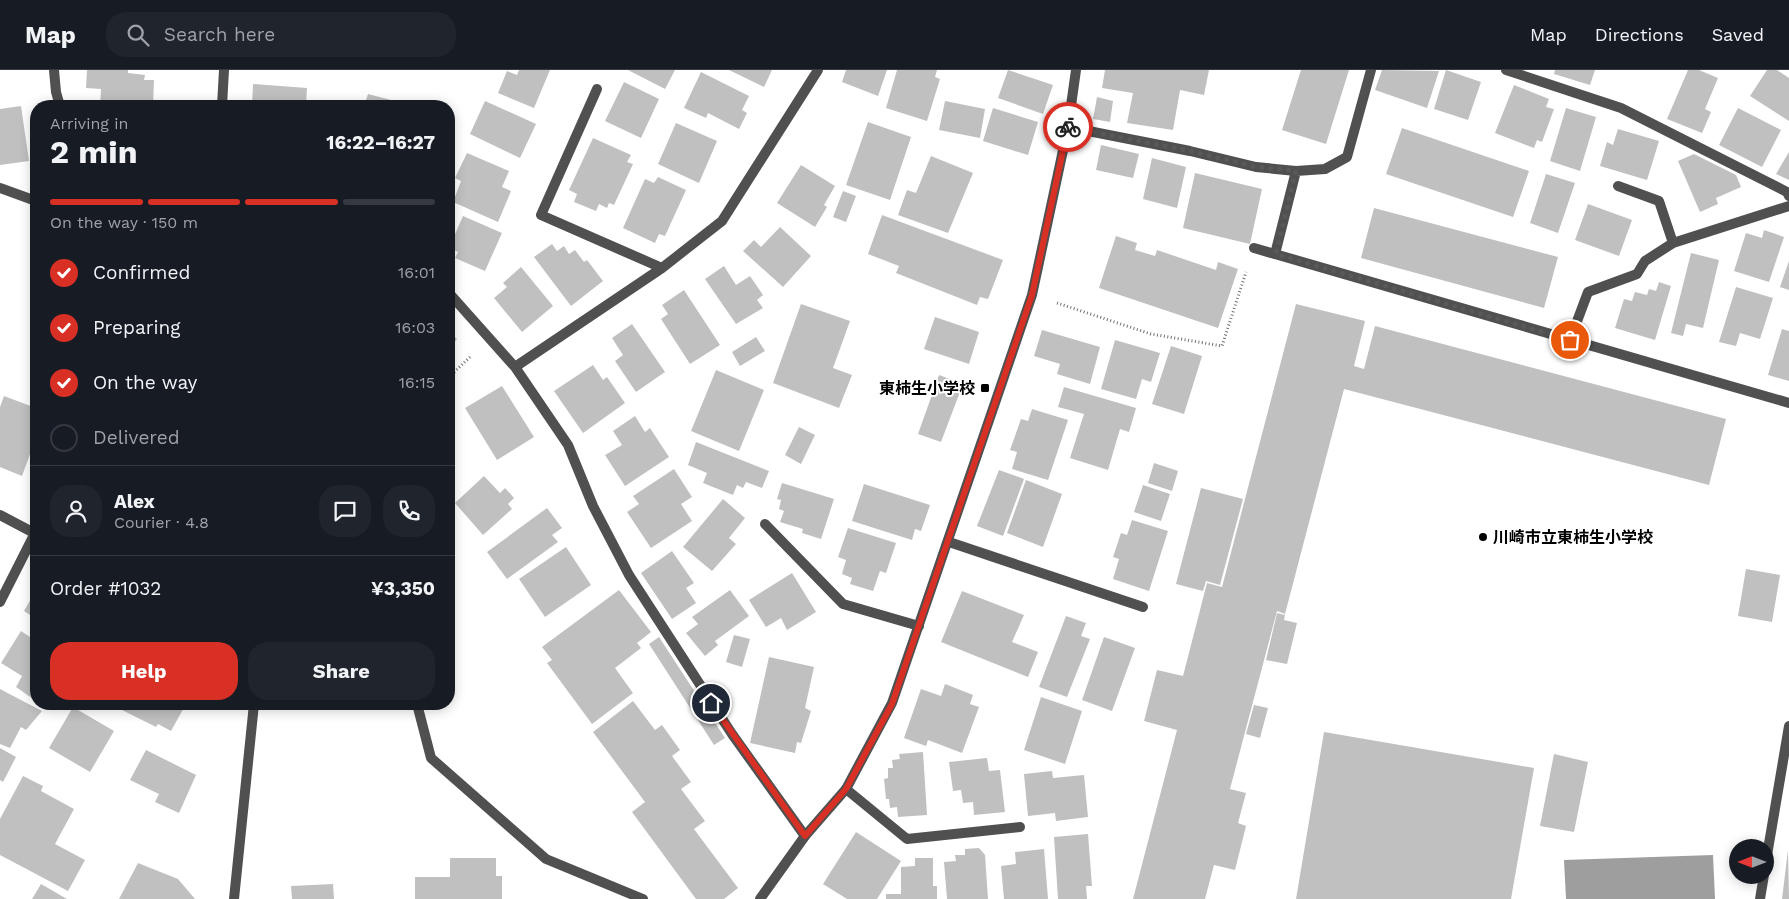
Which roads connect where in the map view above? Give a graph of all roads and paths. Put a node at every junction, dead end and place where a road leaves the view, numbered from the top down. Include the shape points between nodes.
1 (54, 70) edge
2 (224, 70) edge
3 (818, 70) edge
4 (1075, 70) edge
5 (1371, 70) edge
6 (1506, 70) edge
7 (597, 89) dead end
8 (59, 100) edge
9 (222, 100) edge
10 (1068, 127) junction
11 (1296, 171) junction
12 (1618, 186) dead end
13 (0, 188) edge
14 (1789, 196) edge
15 (30, 199) edge
16 (1789, 206) edge
17 (1673, 243) junction
18 (1254, 248) joint
19 (1276, 254) junction
20 (662, 268) junction
21 (1032, 295) junction
22 (455, 300) edge
23 (1570, 340) junction
24 (515, 366) junction
25 (1789, 403) edge
26 (0, 515) edge
27 (765, 524) dead end
28 (30, 531) edge
29 (949, 542) junction
30 (30, 545) edge
31 (0, 602) edge
32 (1143, 607) dead end
33 (920, 626) junction
34 (253, 710) edge
35 (419, 710) edge
36 (1789, 726) edge
37 (846, 789) junction
38 (1020, 827) dead end
39 (805, 836) junction
40 (1770, 839) edge
41 (1762, 884) edge
42 (234, 899) edge
43 (643, 899) edge
44 (760, 899) edge
45 (1760, 899) edge

1 - 8 street
2 - 9 street
3 - 20 street via 722,221
4 - 10 street
5 - 11 street via 1347,157 1325,169
6 - 14 street via 1621,108 1787,192
7 - 20 street via 541,215
10 - 11 street via 1256,167
10 - 21 street
11 - 19 street
12 - 17 street via 1659,201
13 - 15 street
16 - 17 street
17 - 23 street via 1645,261 1638,274 1588,292
18 - 19 street
18 - 21 path via 1222,346 1151,334
19 - 23 street
20 - 24 street
21 - 29 street
22 - 24 street
23 - 25 street
24 - 39 street via 568,445 593,506 629,575 732,734
26 - 28 street
27 - 33 street via 843,604
29 - 32 street
29 - 33 street
30 - 31 street
33 - 37 street via 892,704
34 - 42 street
35 - 43 street via 431,758 546,859
36 - 40 street
37 - 38 street via 907,838
37 - 39 street
39 - 44 street
41 - 45 street

